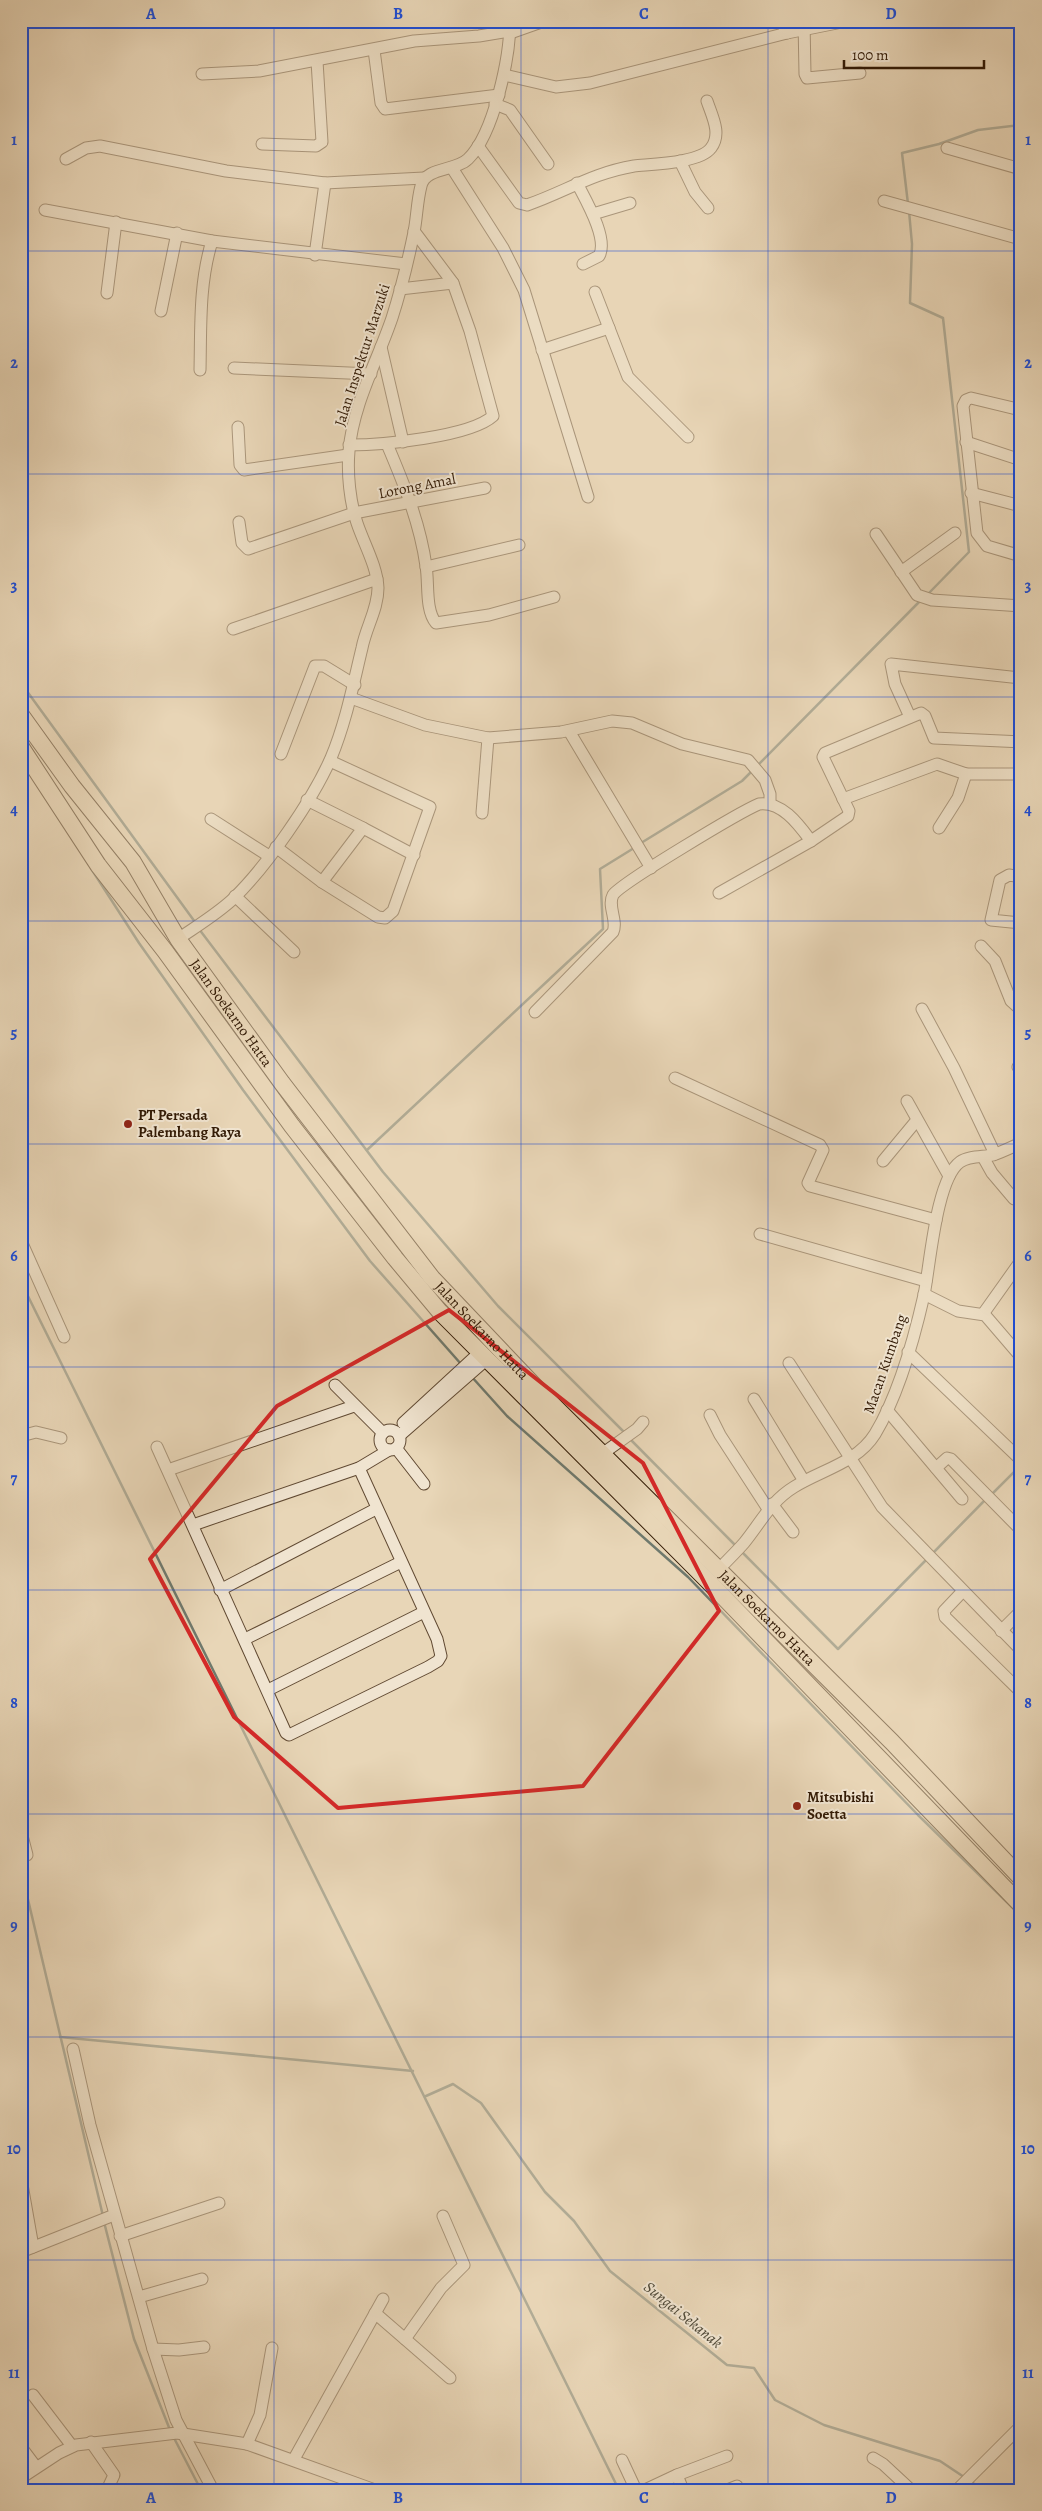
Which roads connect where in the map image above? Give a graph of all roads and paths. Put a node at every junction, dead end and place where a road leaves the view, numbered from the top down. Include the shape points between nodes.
1 (544, 21) edge
2 (781, 21) edge
3 (847, 21) edge
4 (804, 25) edge
5 (510, 28) edge
6 (787, 33) junction
7 (374, 50) junction
8 (317, 61) junction
9 (860, 73) dead end
10 (202, 74) dead end
11 (504, 75) junction
12 (497, 99) junction
13 (707, 101) dead end
14 (262, 144) dead end
15 (478, 146) junction
16 (947, 148) dead end
17 (66, 159) dead end
18 (680, 161) junction
19 (548, 164) dead end
20 (452, 168) junction
21 (1021, 169) edge
22 (424, 178) junction
23 (325, 183) junction
24 (577, 183) junction
25 (884, 201) dead end
26 (630, 203) dead end
27 (708, 208) dead end
28 (45, 210) dead end
29 (593, 214) junction
30 (116, 222) junction
31 (414, 231) junction
32 (177, 233) junction
33 (1021, 239) edge
34 (212, 241) junction
35 (315, 255) junction
36 (406, 264) junction
37 (583, 264) dead end
38 (453, 283) junction
39 (400, 290) junction
40 (595, 292) dead end
41 (107, 293) dead end
42 (161, 311) dead end
43 (608, 328) junction
44 (381, 347) junction
45 (542, 350) junction
46 (234, 368) dead end
47 (200, 370) dead end
48 (371, 374) junction
49 (1021, 410) edge
50 (238, 427) dead end
51 (688, 437) dead end
52 (403, 442) junction
53 (966, 442) junction
54 (387, 444) junction
55 (349, 450) junction
56 (1021, 460) edge
57 (485, 488) dead end
58 (971, 493) junction
59 (588, 497) dead end
60 (411, 502) junction
61 (1021, 506) edge
62 (354, 513) junction
63 (239, 522) dead end
64 (955, 533) dead end
65 (876, 534) dead end
66 (519, 545) dead end
67 (1021, 556) edge
68 (426, 566) junction
69 (901, 572) junction
70 (377, 579) junction
71 (554, 597) dead end
72 (1021, 606) edge
73 (234, 629) dead end
74 (1021, 678) edge
75 (355, 685) junction
76 (351, 698) junction
77 (21, 715) edge
78 (910, 717) junction
79 (569, 731) junction
80 (488, 738) junction
81 (1021, 742) edge
82 (21, 747) edge
83 (281, 754) dead end
84 (330, 761) junction
85 (966, 774) junction
86 (1021, 774) edge
87 (844, 799) junction
88 (307, 800) junction
89 (770, 804) junction
90 (482, 813) dead end
91 (212, 819) dead end
92 (363, 828) junction
93 (939, 828) dead end
94 (811, 841) junction
95 (272, 851) junction
96 (414, 855) junction
97 (651, 868) junction
98 (1021, 877) edge
99 (322, 882) junction
100 (719, 893) dead end
101 (235, 896) junction
102 (1021, 923) edge
103 (184, 935) junction
104 (981, 946) dead end
105 (294, 952) dead end
106 (922, 1009) dead end
107 (1021, 1010) edge
108 (535, 1012) dead end
109 (674, 1078) dead end
110 (907, 1101) dead end
111 (917, 1120) junction
112 (1021, 1143) edge
113 (995, 1154) junction
114 (983, 1157) junction
115 (883, 1161) dead end
116 (949, 1176) junction
117 (1014, 1199) dead end
118 (936, 1220) junction
119 (391, 1225) junction
120 (760, 1234) dead end
121 (378, 1237) junction
122 (21, 1242) edge
123 (1020, 1262) edge
124 (926, 1281) junction
125 (924, 1294) junction
126 (983, 1314) junction
127 (64, 1337) dead end
128 (908, 1352) junction
129 (1021, 1357) edge
130 (479, 1360) junction
131 (789, 1362) dead end
132 (335, 1385) dead end
133 (754, 1399) dead end
134 (354, 1406) junction
135 (887, 1410) junction
136 (710, 1415) dead end
137 (643, 1422) dead end
138 (392, 1433) junction
139 (21, 1436) edge
140 (61, 1438) dead end
141 (157, 1447) dead end
142 (393, 1449) junction
143 (602, 1454) junction
144 (851, 1458) junction
145 (1020, 1459) edge
146 (359, 1468) junction
147 (936, 1468) junction
148 (168, 1470) junction
149 (804, 1481) junction
150 (424, 1484) dead end
151 (962, 1499) dead end
152 (770, 1506) junction
153 (376, 1509) junction
154 (193, 1525) junction
155 (1021, 1530) edge
156 (793, 1532) dead end
157 (401, 1562) junction
158 (718, 1570) junction
159 (220, 1590) junction
160 (963, 1591) junction
161 (1021, 1611) edge
162 (424, 1612) junction
163 (1001, 1631) junction
164 (245, 1640) junction
165 (1021, 1650) edge
166 (268, 1690) junction
167 (1021, 1692) edge
168 (21, 1832) edge
169 (27, 1855) dead end
170 (1021, 1878) edge
171 (1021, 1905) edge
172 (73, 2049) dead end
173 (21, 2179) edge
174 (219, 2203) dead end
175 (443, 2216) dead end
176 (105, 2219) junction
177 (120, 2236) junction
178 (33, 2247) junction
179 (21, 2252) edge
180 (202, 2279) dead end
181 (139, 2297) junction
182 (383, 2299) dead end
183 (375, 2313) junction
184 (405, 2339) junction
185 (204, 2347) dead end
186 (272, 2348) dead end
187 (153, 2350) junction
188 (450, 2378) dead end
189 (33, 2395) dead end
190 (1021, 2426) edge
191 (175, 2433) junction
192 (91, 2442) junction
193 (246, 2444) junction
194 (72, 2446) junction
195 (21, 2447) edge
196 (727, 2456) dead end
197 (873, 2458) dead end
198 (294, 2459) junction
199 (622, 2460) dead end
200 (36, 2467) junction
201 (677, 2475) junction
202 (21, 2478) edge
203 (958, 2489) edge
204 (107, 2490) edge
205 (213, 2490) edge
206 (375, 2490) edge
207 (636, 2490) edge
208 (645, 2490) edge
209 (683, 2490) edge
210 (911, 2490) edge

1 - 5 street
2 - 6 street
3 - 4 street
4 - 6 street
4 - 9 street via 807,78
5 - 7 street via 479,36 414,42
5 - 11 street
6 - 11 street via 590,83 556,87
7 - 8 street
7 - 12 street via 381,103 385,110
8 - 10 street via 259,71
8 - 14 street via 322,142 316,146
11 - 12 street
12 - 15 street
12 - 19 street via 510,110
13 - 18 street via 716,140 708,151
15 - 20 street via 465,162
15 - 24 street via 522,205
16 - 21 street
17 - 23 street via 86,148 100,146 226,170
18 - 24 street via 613,170
18 - 27 street via 695,192
20 - 22 street
20 - 45 street via 516,272
22 - 23 street
22 - 31 street, Jalan Inspektur Marzuki
23 - 35 street
24 - 29 street
25 - 33 street
26 - 29 street
28 - 30 street
29 - 37 street via 601,250 598,256
30 - 32 street
30 - 41 street
31 - 36 street, Jalan Inspektur Marzuki
31 - 38 street
32 - 34 street
32 - 42 street
34 - 35 street
34 - 47 street via 202,296
35 - 36 street
36 - 39 street, Jalan Inspektur Marzuki
38 - 39 street
38 - 52 street via 493,416 465,428
39 - 44 street, Jalan Inspektur Marzuki
40 - 43 street
43 - 45 street
43 - 51 street via 632,383
44 - 48 street, Jalan Inspektur Marzuki
44 - 52 street
45 - 59 street
46 - 48 street
48 - 55 street, Jalan Inspektur Marzuki via 353,424
49 - 53 street via 967,399 963,406
50 - 55 street via 240,465 244,470
52 - 54 street
53 - 56 street
53 - 58 street
54 - 55 street
54 - 60 street
55 - 62 street, Jalan Inspektur Marzuki
57 - 60 street, Lorong Amal
58 - 61 street
58 - 67 street via 975,527 982,543
60 - 62 street, Lorong Amal
60 - 68 street
62 - 63 street, Lorong Amal via 248,549 242,543
62 - 70 street, Jalan Inspektur Marzuki
64 - 69 street
65 - 69 street
66 - 68 street
68 - 71 street via 431,614 438,624 489,615
69 - 72 street via 923,597
70 - 73 street
70 - 75 street, Jalan Inspektur Marzuki via 376,607 366,632
74 - 78 street via 891,664 895,684
75 - 76 street, Jalan Inspektur Marzuki
75 - 83 street via 324,666 315,666
76 - 80 street via 425,725
76 - 84 street, Jalan Inspektur Marzuki
77 - 103 highway, Jalan Soekarno Hatta
78 - 81 street via 922,714 934,738
78 - 87 street via 824,753 823,757
79 - 80 street
79 - 89 street via 622,721 682,744 734,755 753,763 770,794
79 - 97 street
80 - 90 street
82 - 121 highway, Jalan Soekarno Hatta via 98,865
84 - 88 street, Jalan Inspektur Marzuki
84 - 96 street via 428,805 430,812
85 - 86 street
85 - 87 street via 940,764 932,765
85 - 93 street via 958,798
87 - 94 street via 848,816
88 - 92 street
88 - 95 street, Jalan Inspektur Marzuki
89 - 94 street via 796,821
89 - 97 street via 754,806
91 - 95 street
92 - 96 street
92 - 99 street
94 - 100 street
95 - 99 street
95 - 101 street, Jalan Inspektur Marzuki
96 - 99 street via 393,911 385,918 378,917
97 - 108 street via 614,894 611,902 615,923 613,932
98 - 102 street via 1009,875 1000,880 991,920
101 - 103 street, Jalan Inspektur Marzuki
101 - 105 street
103 - 119 highway, Jalan Soekarno Hatta via 282,1083
104 - 107 street via 994,961 1011,1000
106 - 113 street
109 - 118 street via 820,1145 823,1150 808,1183 810,1186
110 - 111 street
111 - 115 street
111 - 116 street
112 - 113 street
113 - 114 street
114 - 116 street via 960,1162
114 - 117 street
116 - 118 street, Macan Kumbang
118 - 124 street, Macan Kumbang
119 - 121 highway
119 - 143 highway, Jalan Soekarno Hatta via 450,1298
120 - 124 street
121 - 130 highway, Jalan Soekarno Hatta
122 - 127 street
123 - 126 street
124 - 125 street, Macan Kumbang
125 - 126 street via 958,1312
125 - 128 street, Macan Kumbang
126 - 129 street
128 - 135 street, Macan Kumbang
128 - 145 street
130 - 138 street
130 - 171 highway, Jalan Soekarno Hatta via 708,1581
131 - 144 street
132 - 134 street
133 - 149 street
134 - 138 street
134 - 148 street
135 - 144 street, Macan Kumbang via 875,1434
135 - 147 street
136 - 152 street via 720,1435
137 - 143 street
138 - 142 street via 400,1441
138 - 142 street via 380,1443 384,1448
139 - 140 street via 36,1432
141 - 148 street
142 - 146 street
142 - 150 street
143 - 158 highway, Jalan Soekarno Hatta
144 - 149 street, Macan Kumbang
144 - 160 street via 882,1506
146 - 153 street
146 - 154 street
147 - 151 street
147 - 155 street via 947,1458 951,1459
148 - 154 street
149 - 152 street, Macan Kumbang via 782,1494
152 - 156 street
152 - 158 street, Macan Kumbang via 745,1542
153 - 157 street
153 - 159 street
154 - 159 street
157 - 162 street
157 - 164 street
158 - 170 highway, Jalan Soekarno Hatta via 861,1711
159 - 164 street
160 - 163 street
160 - 167 street via 944,1611 945,1616
161 - 163 street
162 - 166 street
162 - 166 street via 441,1656 438,1662 420,1672 289,1735
163 - 165 street
164 - 166 street
168 - 169 street
172 - 176 street via 90,2125
173 - 178 street
174 - 177 street
175 - 184 street via 464,2266 442,2288
176 - 177 street
176 - 178 street
177 - 181 street
178 - 179 street
180 - 181 street
181 - 187 street
182 - 183 street
183 - 184 street
183 - 198 street
184 - 188 street
185 - 187 street
186 - 193 street via 260,2415
187 - 191 street via 176,2420
189 - 194 street
190 - 203 street
191 - 192 street
191 - 193 street
191 - 205 street
192 - 194 street
192 - 204 street via 114,2475
193 - 198 street
194 - 200 street
195 - 200 street
196 - 201 street
197 - 210 street
198 - 206 street
199 - 207 street
200 - 202 street
201 - 208 street
201 - 209 street

